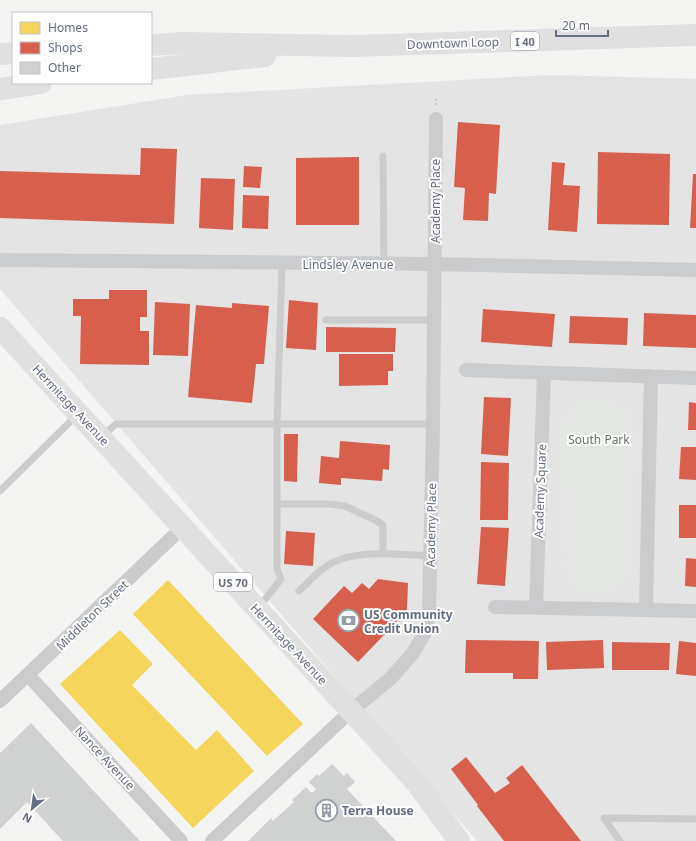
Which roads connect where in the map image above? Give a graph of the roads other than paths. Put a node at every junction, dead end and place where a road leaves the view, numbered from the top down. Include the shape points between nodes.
1 (696, 35) edge
2 (152, 45) edge
3 (353, 46) junction
4 (12, 53) edge
5 (0, 54) edge
6 (152, 69) edge
7 (34, 84) edge
8 (0, 89) edge
9 (436, 119) dead end
10 (383, 156) dead end
11 (0, 260) edge
12 (282, 263) junction
13 (384, 264) junction
14 (435, 264) junction
15 (696, 270) edge
16 (326, 320) dead end
17 (435, 320) junction
18 (0, 328) edge
19 (466, 370) dead end
20 (544, 373) junction
21 (651, 376) junction
22 (696, 378) edge
23 (79, 414) junction
24 (277, 424) junction
25 (434, 424) junction
26 (101, 438) junction
27 (0, 491) edge
28 (276, 504) junction
29 (183, 527) junction
30 (383, 554) junction
31 (430, 556) junction
32 (300, 591) dead end
33 (495, 607) dead end
34 (536, 608) junction
35 (258, 609) junction
36 (646, 610) junction
37 (696, 611) edge
38 (28, 675) junction
39 (0, 702) edge
40 (351, 711) junction
41 (696, 819) edge
42 (181, 841) edge
43 (212, 841) edge
44 (459, 841) edge
45 (620, 841) edge

1 - 3 main road, Downtown Loop / I 40
2 - 3 main road, I 40 via 183,43
3 - 6 main road
4 - 5 main road
7 - 8 main road
9 - 14 street, Academy Place
10 - 13 lane
11 - 12 street, Lindsley Avenue
12 - 13 street, Lindsley Avenue
12 - 24 lane
13 - 14 street, Lindsley Avenue
14 - 15 street, Lindsley Avenue
14 - 17 street, Academy Place
16 - 17 lane
17 - 25 street, Academy Place
18 - 23 main road, Hermitage Avenue / US 70
19 - 20 street
20 - 21 street
20 - 34 street, Academy Square
21 - 22 street
21 - 36 street
23 - 26 main road, Hermitage Avenue / US 70
23 - 27 lane
24 - 25 lane
24 - 26 lane via 116,424
24 - 28 lane
25 - 31 street, Academy Place
26 - 29 main road, Hermitage Avenue / US 70
28 - 30 lane via 313,503 345,506 382,525
28 - 35 lane via 277,569 281,579
29 - 35 main road, Hermitage Avenue / US 70
29 - 38 street, Middleton Street
30 - 31 lane
30 - 32 lane via 341,559 325,567
31 - 40 street, Academy Place via 428,613 424,634 413,653 390,679
33 - 34 street
34 - 36 street
35 - 40 main road, Hermitage Avenue / US 70
36 - 37 street
38 - 39 street, Middleton Street
38 - 42 street, Nance Avenue
40 - 43 street, Academy Place
40 - 44 main road, Hermitage Avenue / US 70 via 416,782
41 - 45 lane via 604,818

